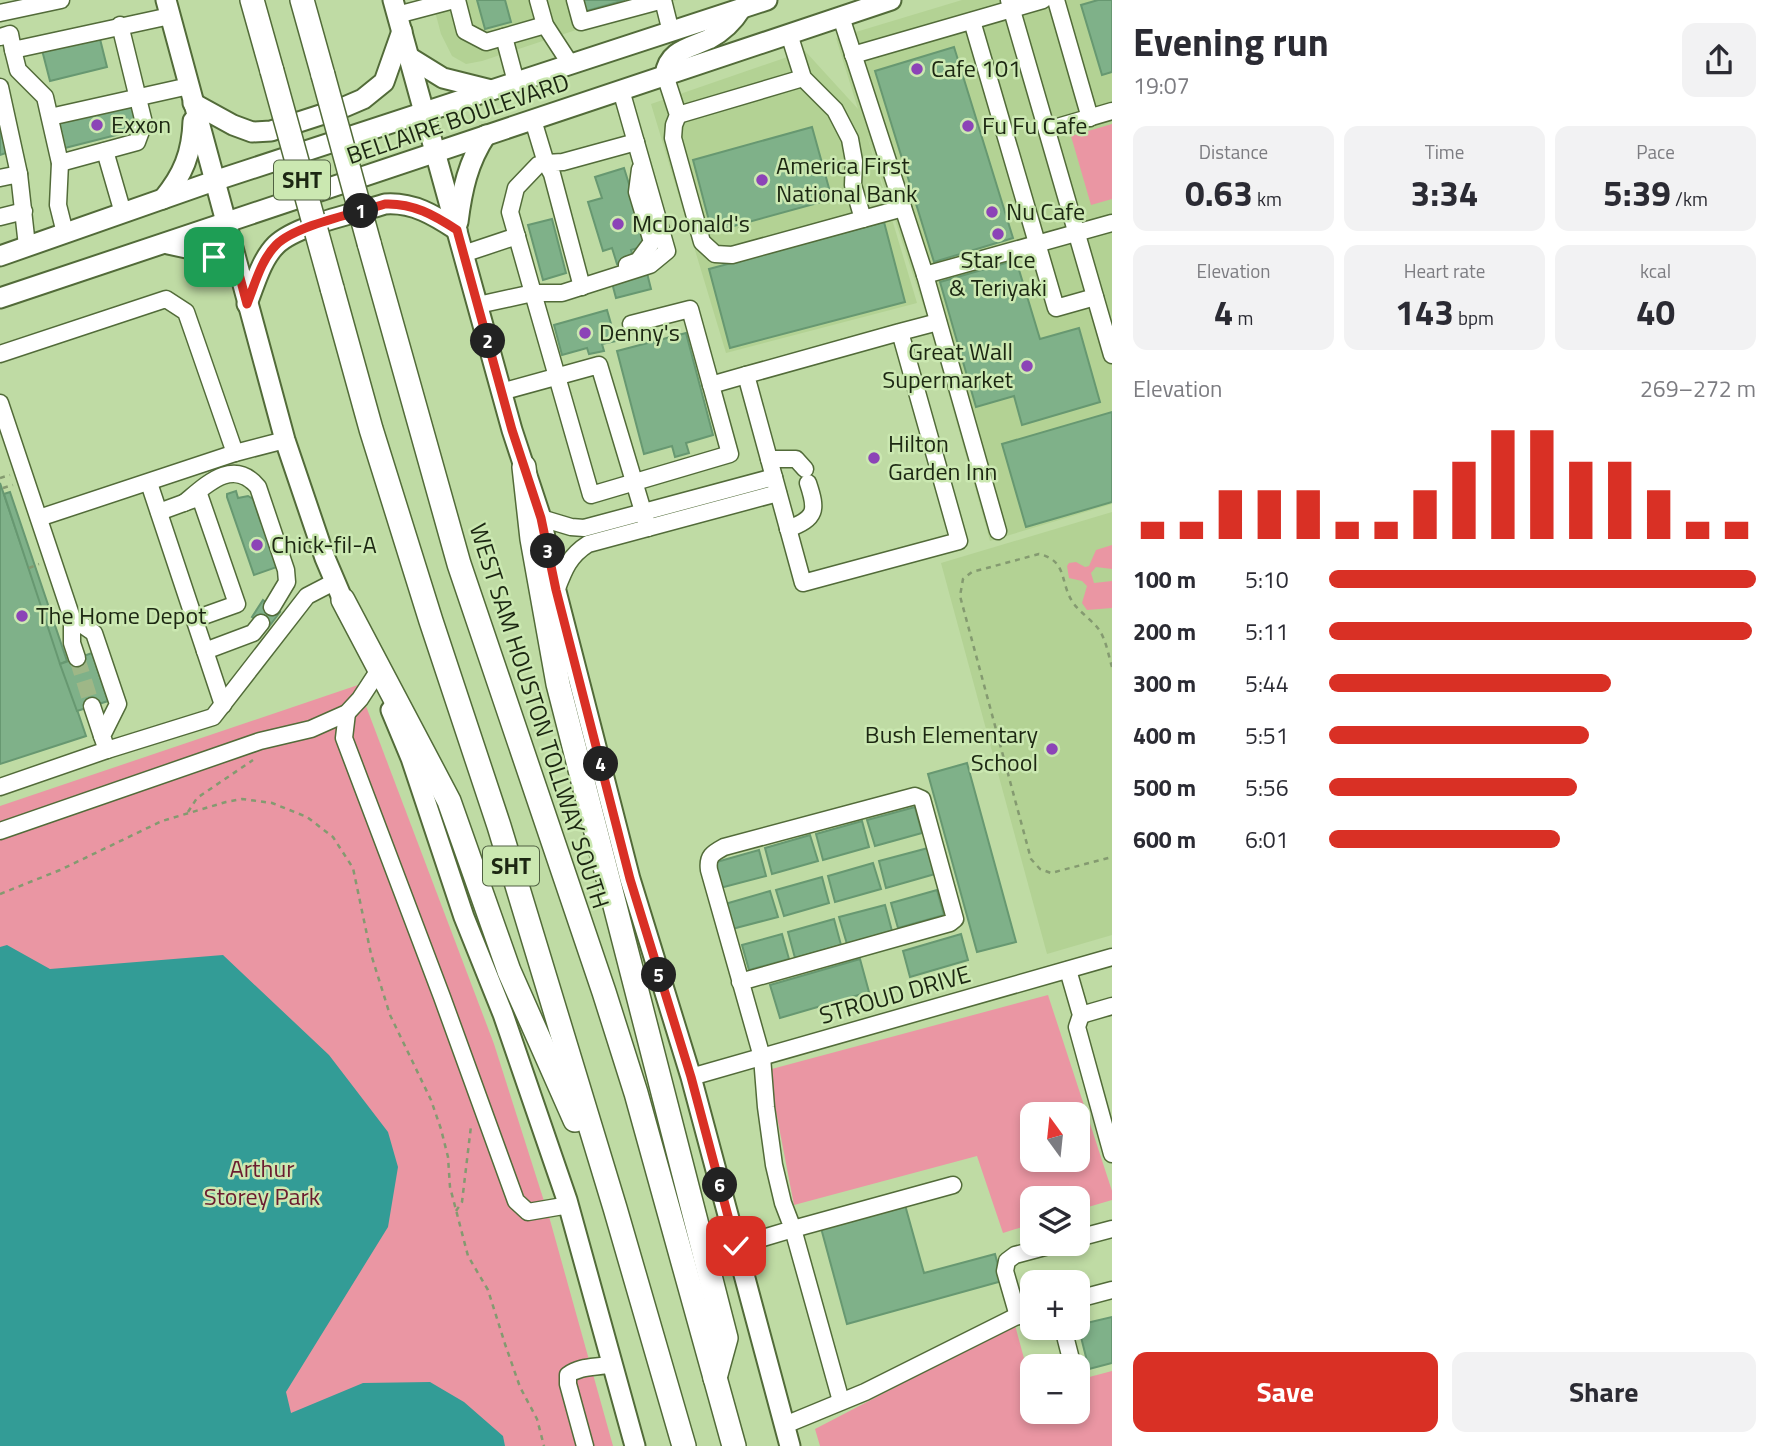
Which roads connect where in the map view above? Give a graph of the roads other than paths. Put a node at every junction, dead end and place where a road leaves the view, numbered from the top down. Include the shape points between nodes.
1 (61, 0) edge
2 (253, 0) edge
3 (302, 0) edge
4 (455, 0) edge
5 (538, 0) edge
6 (575, 0) edge
7 (663, 0) edge
8 (767, 0) edge
9 (891, 0) edge
10 (1044, 0) edge
11 (1056, 0) edge
12 (1011, 5) edge
13 (168, 8) edge
14 (741, 9) junction
15 (0, 13) edge
16 (397, 16) edge
17 (841, 17) junction
18 (972, 21) junction
19 (120, 25) junction
20 (545, 25) junction
21 (671, 32) junction
22 (789, 34) junction
23 (0, 37) edge
24 (503, 37) junction
25 (13, 50) junction
26 (853, 55) junction
27 (409, 57) junction
28 (571, 65) junction
29 (665, 75) junction
30 (803, 78) junction
31 (516, 82) junction
32 (0, 87) edge
33 (621, 90) junction
34 (492, 91) junction
35 (191, 95) junction
36 (138, 98) junction
37 (1112, 111) edge
38 (872, 112) junction
39 (424, 113) junction
40 (678, 115) junction
41 (50, 117) junction
42 (1090, 118) junction
43 (533, 120) junction
44 (842, 122) junction
45 (1047, 130) junction
46 (486, 135) junction
47 (636, 142) junction
48 (105, 151) junction
49 (436, 152) junction
50 (60, 163) junction
51 (546, 163) junction
52 (19, 174) junction
53 (0, 178) edge
54 (214, 181) junction
55 (163, 199) junction
56 (903, 208) junction
57 (24, 211) junction
58 (122, 213) junction
59 (0, 217) edge
60 (863, 219) junction
61 (225, 223) junction
62 (1112, 223) edge
63 (457, 230) junction
64 (65, 233) junction
65 (1076, 233) junction
66 (517, 236) junction
67 (163, 243) junction
68 (1037, 244) junction
69 (27, 246) junction
70 (463, 254) junction
71 (0, 256) edge
72 (239, 274) junction
73 (925, 275) junction
74 (582, 287) junction
75 (533, 293) junction
76 (1095, 297) junction
77 (0, 298) edge
78 (247, 304) junction
79 (478, 305) junction
80 (938, 322) junction
81 (631, 324) dead end
82 (900, 332) junction
83 (0, 354) edge
84 (1112, 355) edge
85 (746, 375) junction
86 (558, 376) junction
87 (711, 385) junction
88 (501, 392) junction
89 (0, 403) edge
90 (285, 440) junction
91 (235, 453) junction
92 (769, 459) junction
93 (524, 467) junction
94 (634, 482) junction
95 (149, 483) junction
96 (776, 485) junction
97 (184, 503) junction
98 (643, 511) junction
99 (159, 512) junction
100 (39, 518) junction
101 (541, 518) junction
102 (648, 528) junction
103 (788, 529) junction
104 (998, 531) dead end
105 (556, 590) junction
106 (338, 591) junction
107 (272, 607) dead end
108 (72, 618) junction
109 (195, 619) junction
110 (261, 623) dead end
111 (205, 651) junction
112 (77, 658) tunnel mouth
113 (377, 673) junction
114 (223, 705) junction
115 (92, 706) tunnel mouth
116 (347, 713) junction
117 (311, 729) junction
118 (344, 738) junction
119 (104, 743) junction
120 (0, 787) edge
121 (0, 831) edge
122 (1112, 957) edge
123 (1069, 970) junction
124 (740, 982) junction
125 (1112, 1006) edge
126 (1081, 1015) junction
127 (762, 1057) junction
128 (691, 1077) junction
129 (1112, 1154) edge
130 (953, 1185) dead end
131 (569, 1205) junction
132 (615, 1208) junction
133 (793, 1229) junction
134 (1112, 1229) edge
135 (1090, 1235) edge
136 (736, 1246) junction
137 (1020, 1254) edge
138 (1112, 1290) edge
139 (1090, 1296) edge
140 (1020, 1303) edge
141 (1020, 1316) edge
142 (612, 1364) junction
143 (715, 1378) junction
144 (841, 1401) junction
145 (785, 1425) junction
146 (585, 1446) edge
147 (635, 1446) edge
148 (684, 1446) edge
149 (734, 1446) edge
150 (790, 1446) edge

1 - 15 street
2 - 132 highway, SHT, bridge via 371,429
3 - 143 highway, WEST SAM HOUSTON TOLLWAY SOUTH / SHT, bridge via 459,564 636,1093
4 - 16 street
4 - 24 street via 465,31 486,42
5 - 20 street
6 - 7 street via 581,22
7 - 21 street
8 - 14 main road, BELLAIRE BOULEVARD
9 - 17 main road, BELLAIRE BOULEVARD
10 - 12 street
11 - 42 street
12 - 18 street
12 - 45 street
13 - 19 street
13 - 35 main road
14 - 21 main road, BELLAIRE BOULEVARD
14 - 29 main road via 732,24 710,39 674,54
16 - 27 main road
16 - 35 main road via 384,82 342,108 271,131 252,132 233,125
17 - 22 main road, BELLAIRE BOULEVARD
17 - 26 street
18 - 26 street
18 - 68 street
19 - 25 street
19 - 36 street
20 - 24 street
20 - 28 street
21 - 28 main road, BELLAIRE BOULEVARD
22 - 29 main road, BELLAIRE BOULEVARD
22 - 30 street
23 - 25 street via 10,34
24 - 31 street
25 - 41 street via 18,70 45,97
26 - 38 street
27 - 34 main road via 443,78
27 - 39 main road
28 - 31 main road, BELLAIRE BOULEVARD
29 - 33 main road, BELLAIRE BOULEVARD
29 - 40 street
30 - 40 street
30 - 44 street
31 - 34 main road, BELLAIRE BOULEVARD
32 - 52 street
33 - 43 main road, BELLAIRE BOULEVARD
33 - 47 street
34 - 39 main road, BELLAIRE BOULEVARD
35 - 36 street
35 - 54 main road
35 - 55 main road via 190,151
36 - 41 street
36 - 48 street via 144,123 137,142
37 - 42 street
38 - 44 street
38 - 56 street
39 - 49 main road
39 - 54 main road, BELLAIRE BOULEVARD
40 - 60 street via 673,138 702,242 715,254 732,255
41 - 50 street
42 - 45 street
43 - 46 main road, BELLAIRE BOULEVARD
43 - 51 street
44 - 60 street via 850,139 853,185
45 - 65 street
46 - 49 main road, BELLAIRE BOULEVARD
46 - 63 main road via 466,177
47 - 51 street
47 - 74 street via 667,251 650,265
48 - 50 street
48 - 58 street
49 - 61 main road, BELLAIRE BOULEVARD
49 - 63 main road
50 - 64 street via 58,205
51 - 66 street via 538,165 516,188 510,212
51 - 74 street
52 - 53 street
52 - 57 street
54 - 55 main road, BELLAIRE BOULEVARD
54 - 61 main road
55 - 58 main road, BELLAIRE BOULEVARD
56 - 60 street
56 - 73 street
57 - 59 street
57 - 69 street
58 - 64 main road, BELLAIRE BOULEVARD
61 - 67 main road, BELLAIRE BOULEVARD
61 - 72 main road
62 - 65 street
63 - 70 main road
63 - 78 main road via 398,203 303,229 277,244 264,261
64 - 69 main road, BELLAIRE BOULEVARD
65 - 68 street
65 - 76 street
66 - 70 street
66 - 75 street
67 - 72 main road via 205,253
67 - 77 main road, BELLAIRE BOULEVARD
68 - 73 street
68 - 76 street via 1056,308
69 - 71 main road, BELLAIRE BOULEVARD
70 - 79 main road
72 - 78 main road
73 - 80 street
74 - 75 street via 562,293
75 - 79 street
75 - 86 street
76 - 84 street
78 - 90 main road
79 - 88 main road
80 - 82 street
80 - 104 street
81 - 87 street via 690,309
82 - 85 street
82 - 103 street via 959,541 803,583
83 - 91 street via 166,299 186,312
85 - 87 street
85 - 92 street
86 - 88 street
86 - 94 street via 599,365
86 - 94 street via 591,495
87 - 94 street via 730,454
88 - 93 main road
89 - 100 street
90 - 91 street
90 - 106 main road
91 - 95 street
92 - 96 street
92 - 103 street via 796,459 815,503 813,514
93 - 101 main road
93 - 143 highway via 558,684 726,1338
94 - 98 street
95 - 99 street
95 - 100 street
96 - 98 street
96 - 102 street
96 - 103 street
97 - 99 street
97 - 107 street via 206,483 229,474 243,474 258,487 286,570 287,582
97 - 109 street via 200,497 237,604
98 - 101 street via 584,528
98 - 102 street
99 - 109 street
100 - 108 street
101 - 105 main road
102 - 105 street via 576,551
105 - 128 main road via 630,879
106 - 113 main road
106 - 114 street via 307,596
106 - 132 highway via 449,801 509,971
108 - 112 street
108 - 119 street via 94,633 118,704
109 - 111 street
110 - 111 street via 253,633
111 - 114 street
113 - 116 street
113 - 131 main road
114 - 119 street via 214,717
115 - 119 street
116 - 117 street
116 - 118 street
117 - 118 street
117 - 121 street via 260,741
118 - 131 street via 516,1201 528,1212
119 - 120 street
122 - 123 street, STROUD DRIVE
123 - 126 street
123 - 127 street, STROUD DRIVE
124 - 124 street via 709,870 711,854 915,796 922,799 954,919
124 - 127 street
125 - 126 street
126 - 129 street via 1077,1027
127 - 128 street, STROUD DRIVE
127 - 133 street via 774,1165
128 - 136 main road
130 - 133 street
131 - 142 main road
132 - 148 highway, SHT
133 - 136 street
133 - 144 street
134 - 135 street
136 - 145 main road
137 - 140 street via 1007,1261 1005,1271
138 - 139 street
141 - 144 street
142 - 146 street via 577,1368 568,1375
142 - 147 main road
143 - 149 highway, WEST SAM HOUSTON TOLLWAY SOUTH / SHT
144 - 145 street
145 - 150 main road

